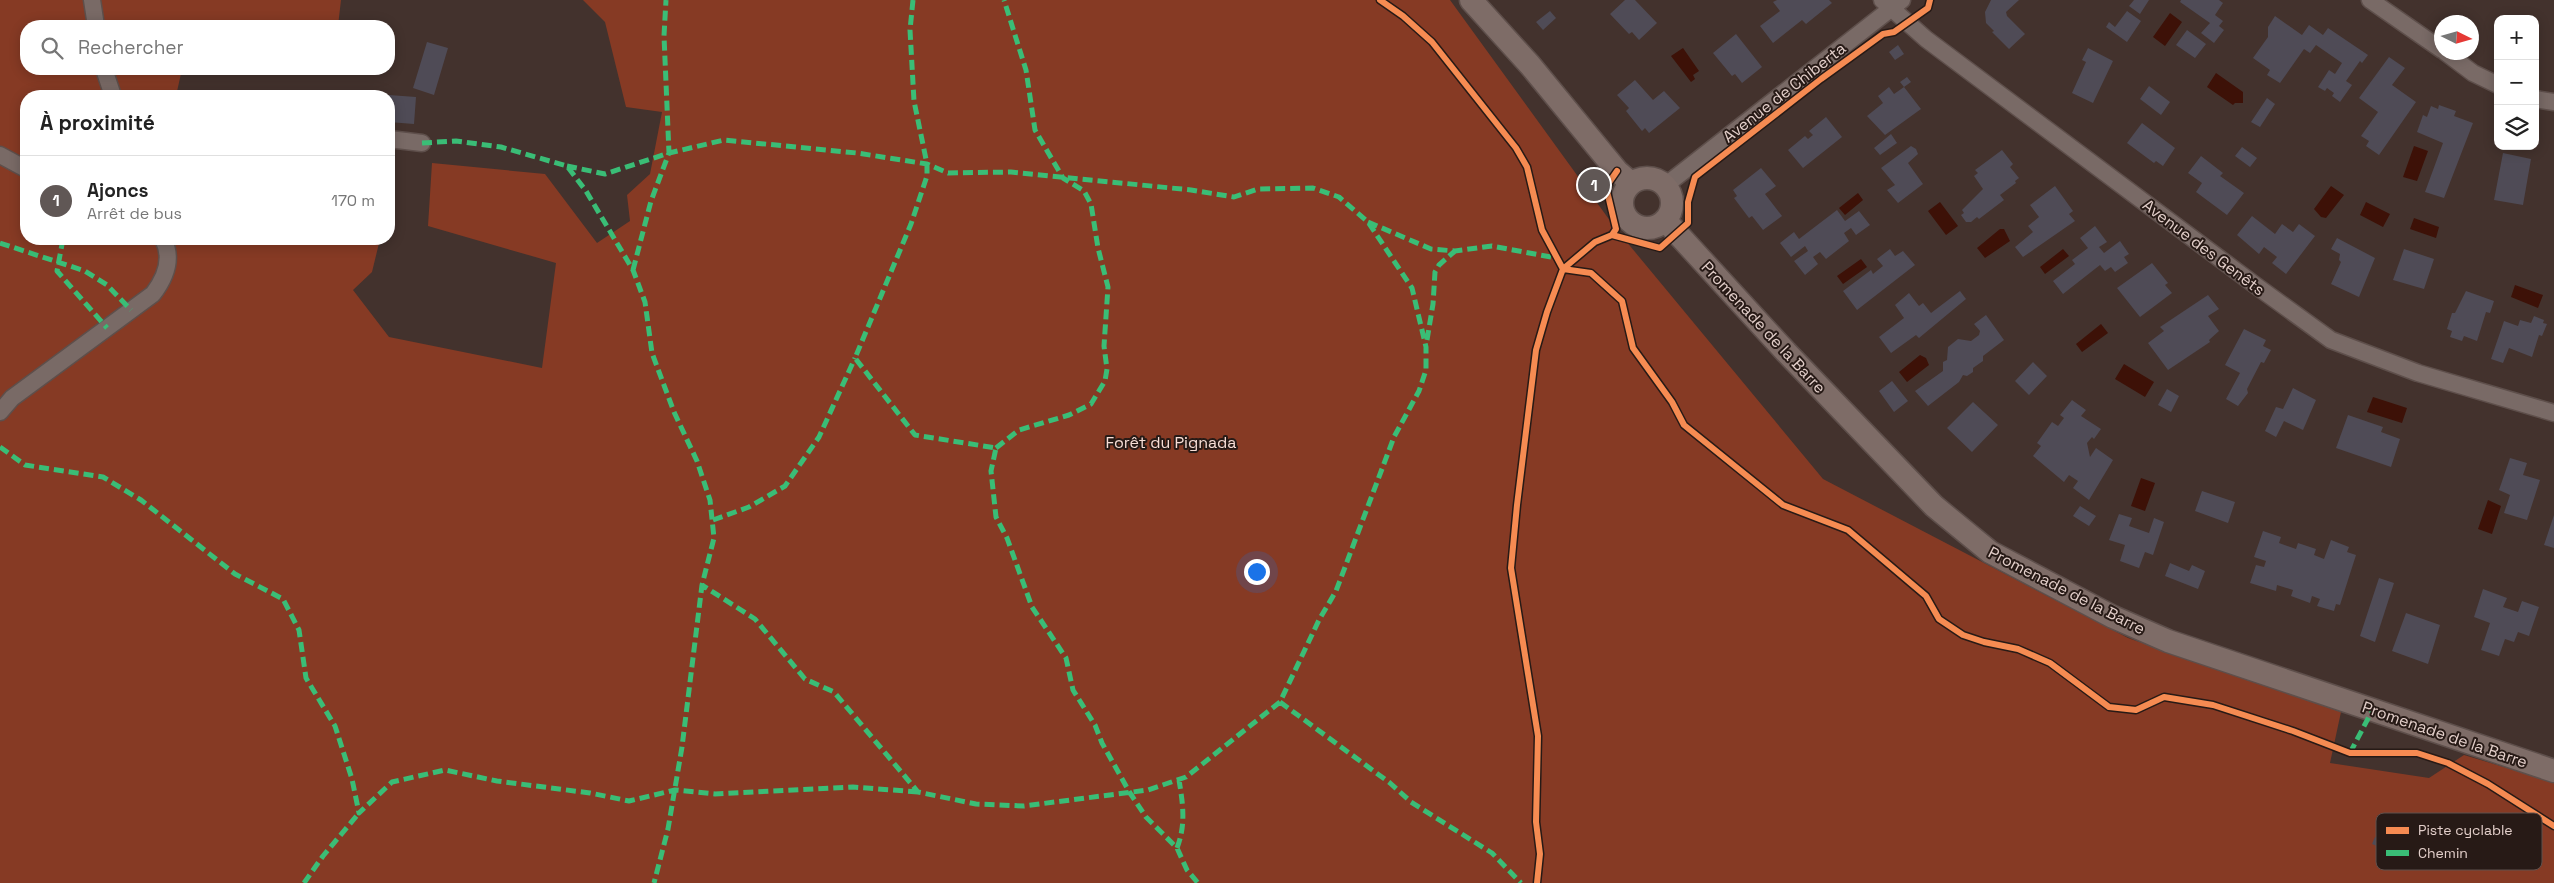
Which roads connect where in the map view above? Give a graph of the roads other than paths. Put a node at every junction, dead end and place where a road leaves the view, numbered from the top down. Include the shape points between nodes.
1 (92, 0) edge
2 (1471, 0) edge
3 (2370, 0) edge
4 (1892, 2) edge
5 (95, 20) edge
6 (2434, 44) edge
7 (2456, 60) edge
8 (106, 75) edge
9 (2494, 84) edge
10 (110, 90) edge
11 (2539, 100) edge
12 (2554, 102) edge
13 (395, 140) edge
14 (422, 143) dead end
15 (0, 154) edge
16 (20, 166) edge
17 (1631, 183) junction
18 (1666, 185) junction
19 (1666, 220) junction
20 (166, 245) edge
21 (0, 412) edge
22 (2554, 413) edge
23 (2554, 771) edge

1 - 5 street
2 - 17 main road via 1530,65 1617,171
3 - 6 street
4 - 18 street, Avenue de Chiberta
4 - 22 street, Avenue des Genêts via 1926,39 2331,340 2418,373
7 - 9 street
8 - 10 street
11 - 12 street
13 - 14 street
15 - 16 street
17 - 18 main road via 1649,177
17 - 19 main road via 1622,200 1624,212 1631,222 1649,228
18 - 19 main road via 1672,207
19 - 23 main road, Promenade de la Barre via 1786,352 1934,506 1990,552 2113,617 2168,640
20 - 21 street via 165,278 154,294 12,398

